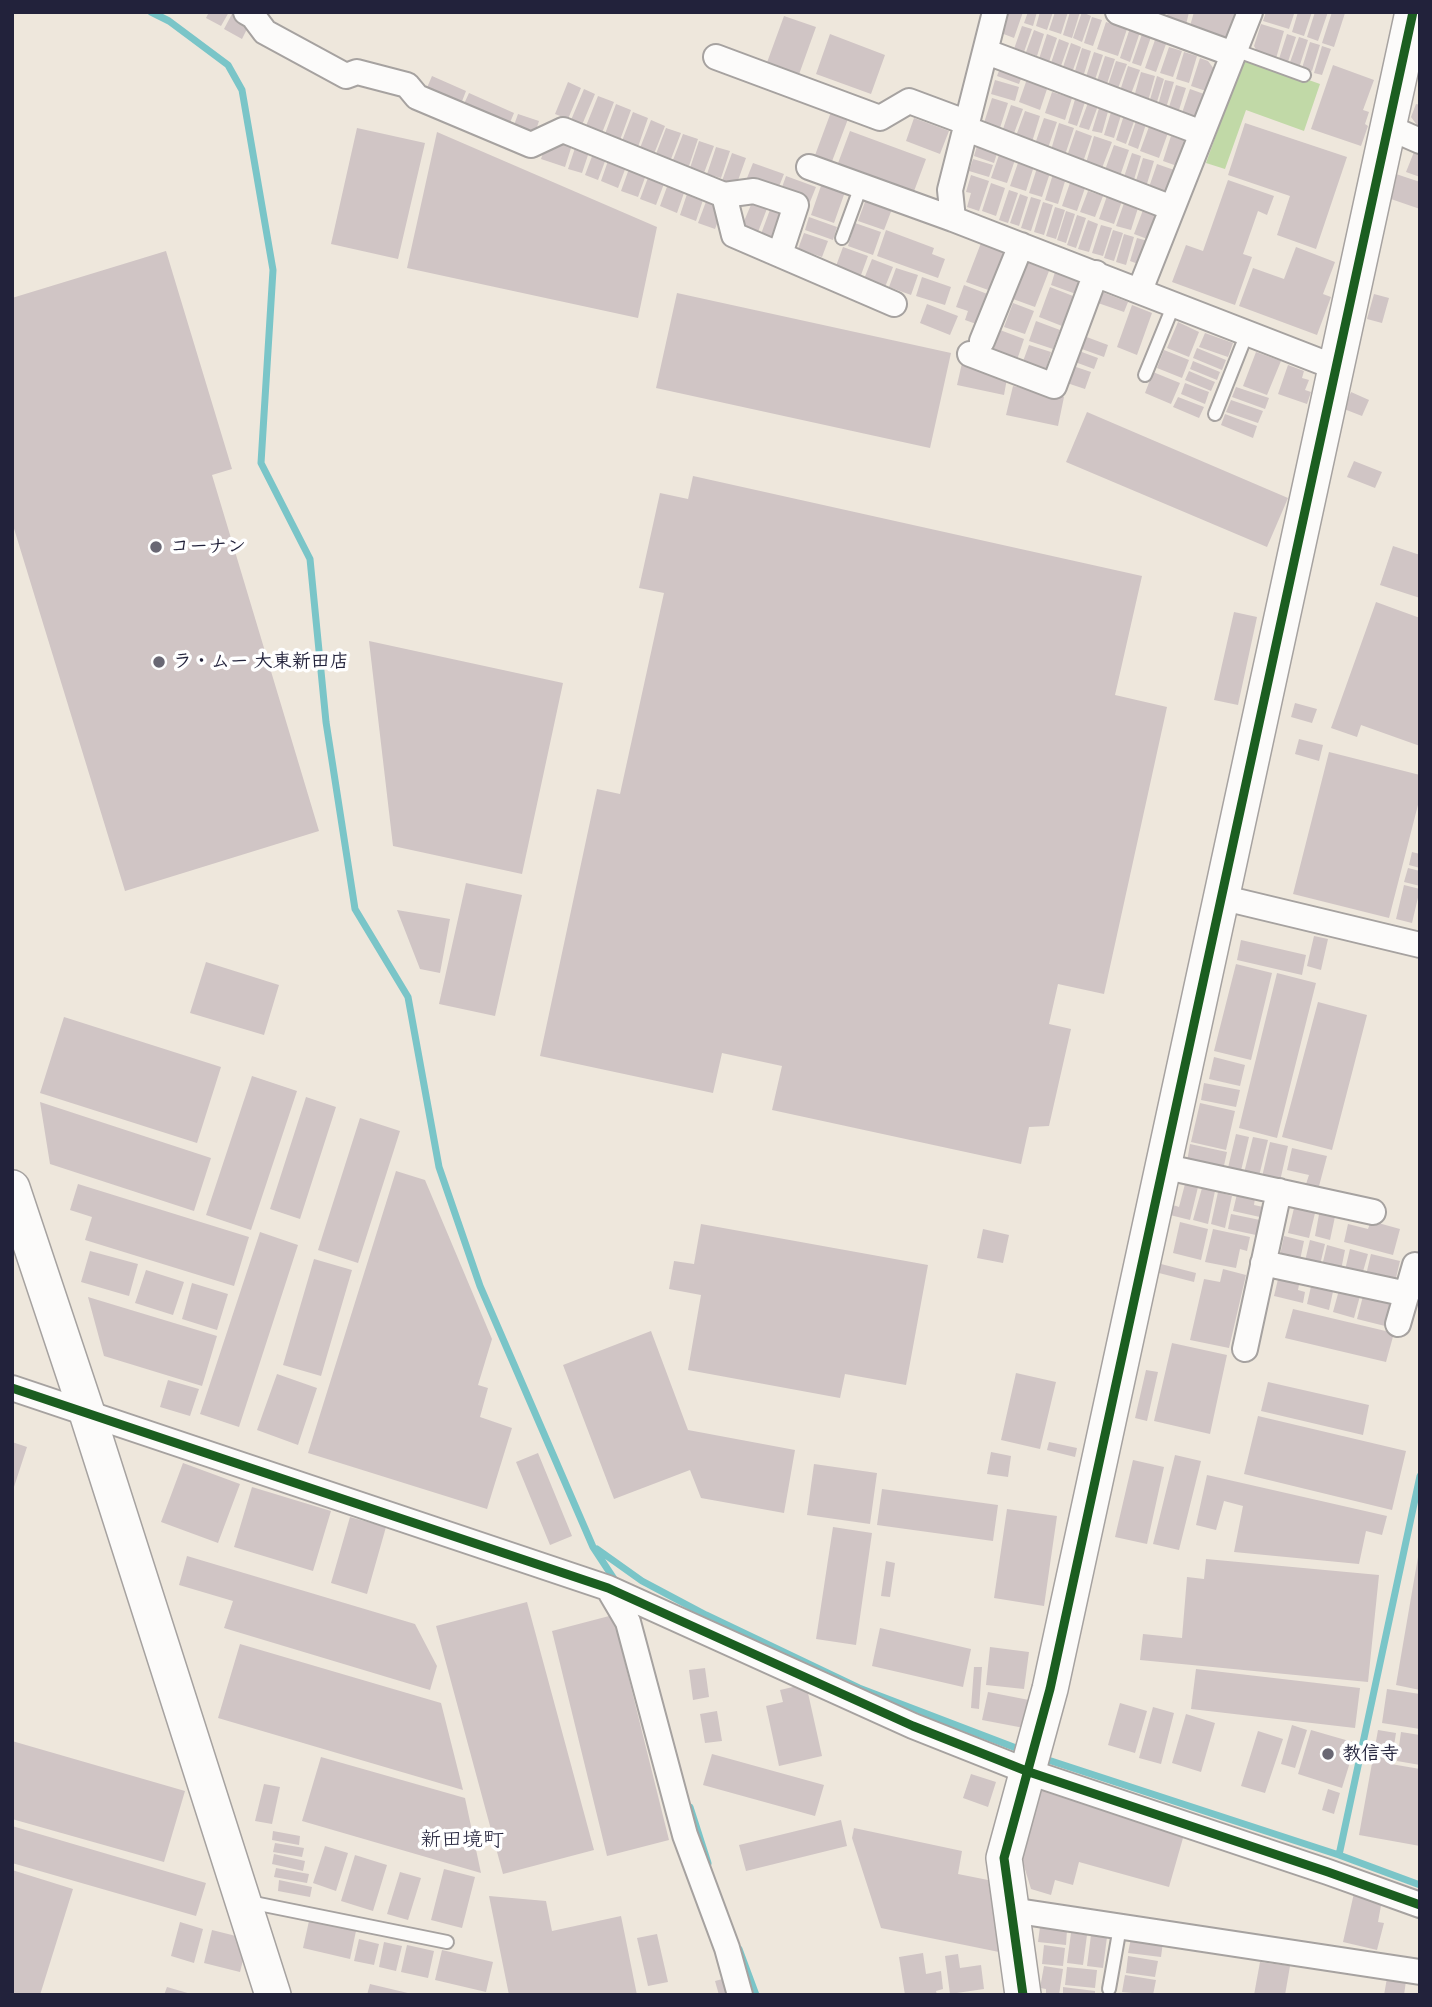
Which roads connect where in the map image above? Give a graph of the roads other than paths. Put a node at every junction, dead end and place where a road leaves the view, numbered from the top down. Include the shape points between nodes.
1 (246, 12) edge
2 (995, 12) edge
3 (1118, 12) edge
4 (1250, 12) edge
5 (1413, 12) edge
6 (987, 52) junction
7 (1234, 52) junction
8 (716, 57) dead end
9 (1304, 75) dead end
10 (967, 126) junction
11 (1388, 127) junction
12 (1202, 133) junction
13 (1420, 141) edge
14 (809, 167) dead end
15 (861, 186) junction
16 (724, 195) junction
17 (1172, 208) junction
18 (953, 219) junction
19 (842, 238) dead end
20 (1021, 245) junction
21 (780, 254) junction
22 (1096, 273) junction
23 (1140, 290) junction
24 (894, 304) dead end
25 (1174, 304) junction
26 (1247, 333) junction
27 (1336, 368) junction
28 (1145, 375) dead end
29 (1215, 414) dead end
30 (1220, 897) junction
31 (1420, 945) edge
32 (1162, 1166) junction
33 (12, 1188) edge
34 (1279, 1191) junction
35 (1373, 1212) dead end
36 (1264, 1263) junction
37 (1415, 1265) dead end
38 (1407, 1294) junction
39 (1398, 1324) dead end
40 (1245, 1349) dead end
41 (12, 1388) edge
42 (88, 1413) junction
43 (608, 1588) junction
44 (1029, 1772) junction
45 (243, 1901) junction
46 (1420, 1905) edge
47 (1011, 1910) junction
48 (1120, 1927) junction
49 (447, 1942) dead end
50 (1420, 1972) edge
51 (1109, 1989) dead end
52 (273, 1995) edge
53 (740, 1995) edge
54 (1023, 1995) edge

1 - 16 street via 265,32 345,76 357,72 407,85 417,97 531,145 562,130
2 - 6 street
3 - 7 street
4 - 7 street
5 - 11 street
6 - 10 street
6 - 12 street
7 - 9 lane
7 - 12 street
8 - 10 street via 880,118 909,101
10 - 17 street
10 - 18 street via 950,190
11 - 13 street
11 - 27 street
12 - 17 street
14 - 15 street
15 - 18 street
15 - 19 lane
16 - 21 street via 734,235
16 - 21 street via 754,191 796,205
17 - 23 street
18 - 20 street
20 - 22 street
20 - 22 street via 976,348 1054,386
21 - 24 street
22 - 23 street
23 - 25 street
25 - 26 street
25 - 28 lane
26 - 27 street
26 - 29 lane
27 - 30 street
30 - 31 street
30 - 32 street
32 - 34 street
32 - 44 street
33 - 42 street
34 - 35 street
34 - 36 street
36 - 38 street
36 - 40 street
37 - 38 street
38 - 39 street
41 - 42 street
42 - 43 street
42 - 45 street
43 - 44 street via 913,1726
43 - 53 street via 628,1622 685,1835
44 - 46 street
44 - 47 street via 1004,1858
45 - 49 lane
45 - 52 street
47 - 48 street
47 - 54 street
48 - 50 street
48 - 51 lane

